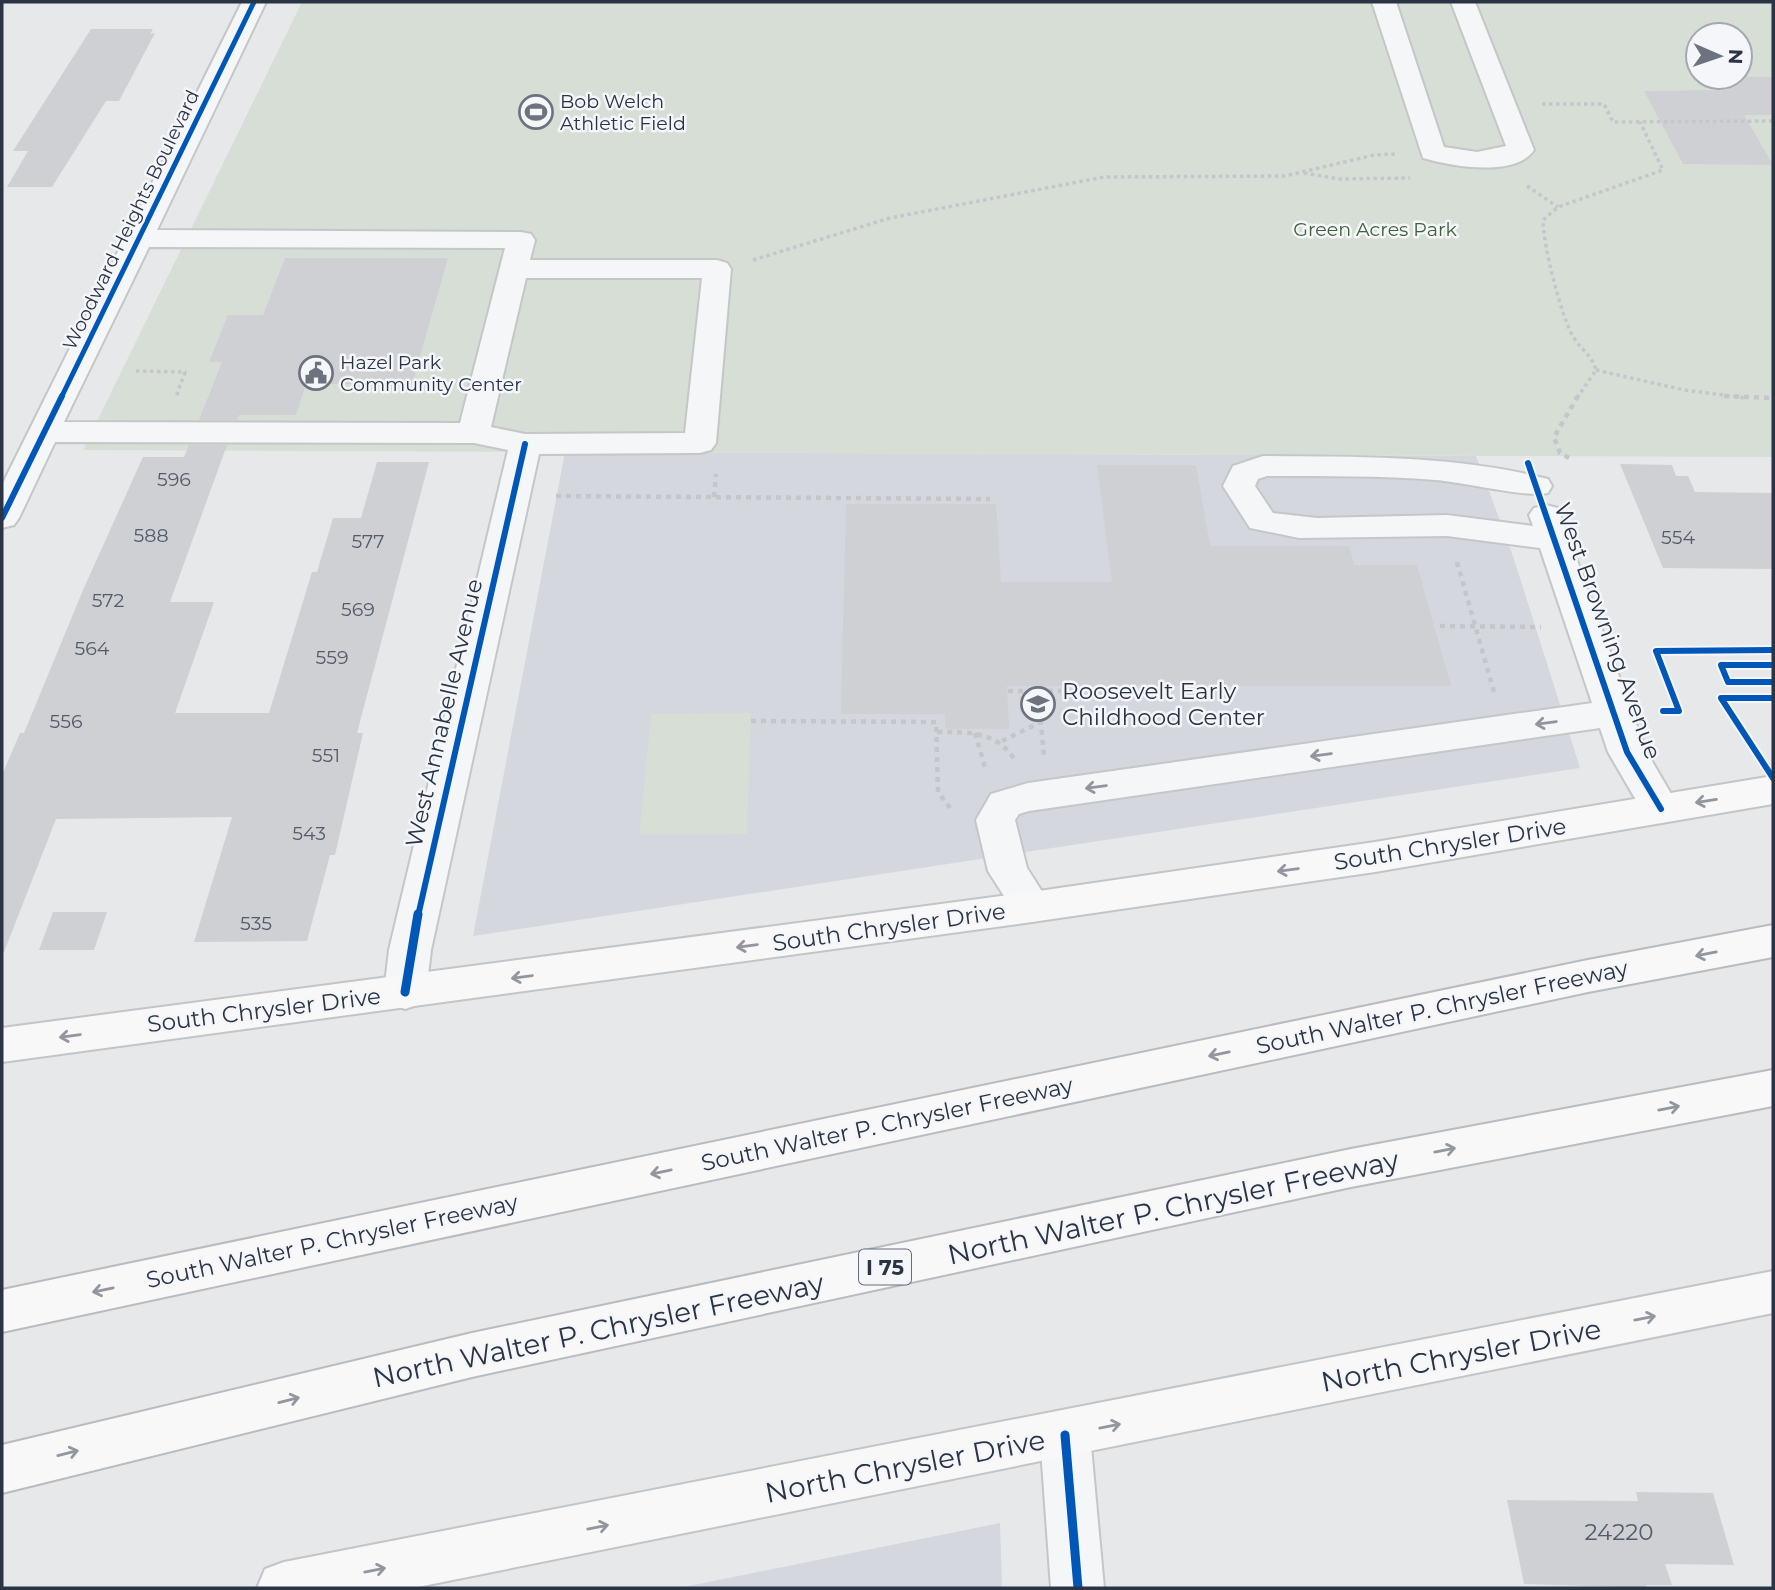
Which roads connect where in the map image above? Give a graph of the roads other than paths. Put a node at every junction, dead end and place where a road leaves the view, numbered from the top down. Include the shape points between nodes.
1 (254, 2) edge
2 (1384, 2) edge
3 (1463, 2) edge
4 (140, 237) junction
5 (514, 269) junction
6 (474, 433) junction
7 (40, 442) junction
8 (525, 444) junction
9 (2, 451) edge
10 (2, 518) edge
11 (1555, 540) junction
12 (1614, 713) junction
13 (1773, 790) edge
14 (1661, 808) junction
15 (1032, 907) junction
16 (1773, 941) edge
17 (405, 992) junction
18 (2, 1045) edge
19 (1773, 1088) edge
20 (1771, 1298) edge
21 (2, 1311) edge
22 (1065, 1435) junction
23 (2, 1469) edge
24 (284, 1588) edge
25 (1078, 1588) edge

1 - 4 street, Woodward Heights Boulevard
2 - 3 street via 1432,152 1455,159 1501,160 1521,150
4 - 5 street via 522,240
4 - 7 street, Woodward Heights Boulevard
5 - 6 street
5 - 8 street via 717,269 700,443
6 - 7 street
6 - 8 street
7 - 9 street
7 - 10 street, Woodward Heights Boulevard
8 - 17 street, West Annabelle Avenue via 410,950
11 - 11 street, West Browning Avenue via 1532,474 1504,477 1263,466 1245,473 1239,486 1262,521 1283,527 1465,526
11 - 12 street, West Browning Avenue
12 - 14 street, West Browning Avenue via 1627,752
12 -> 15 street via 1028,796 1005,804 995,820 1008,871
13 -> 14 main road, South Chrysler Drive
14 -> 15 main road, South Chrysler Drive via 1375,857
15 -> 17 main road, South Chrysler Drive
16 -> 21 main road, South Walter P. Chrysler Freeway
17 -> 18 main road, South Chrysler Drive
23 -> 19 main road, North Walter P. Chrysler Freeway / I 75 via 486,1352 1351,1168
22 -> 20 main road, North Chrysler Drive
24 -> 22 main road, North Chrysler Drive
22 - 25 street

